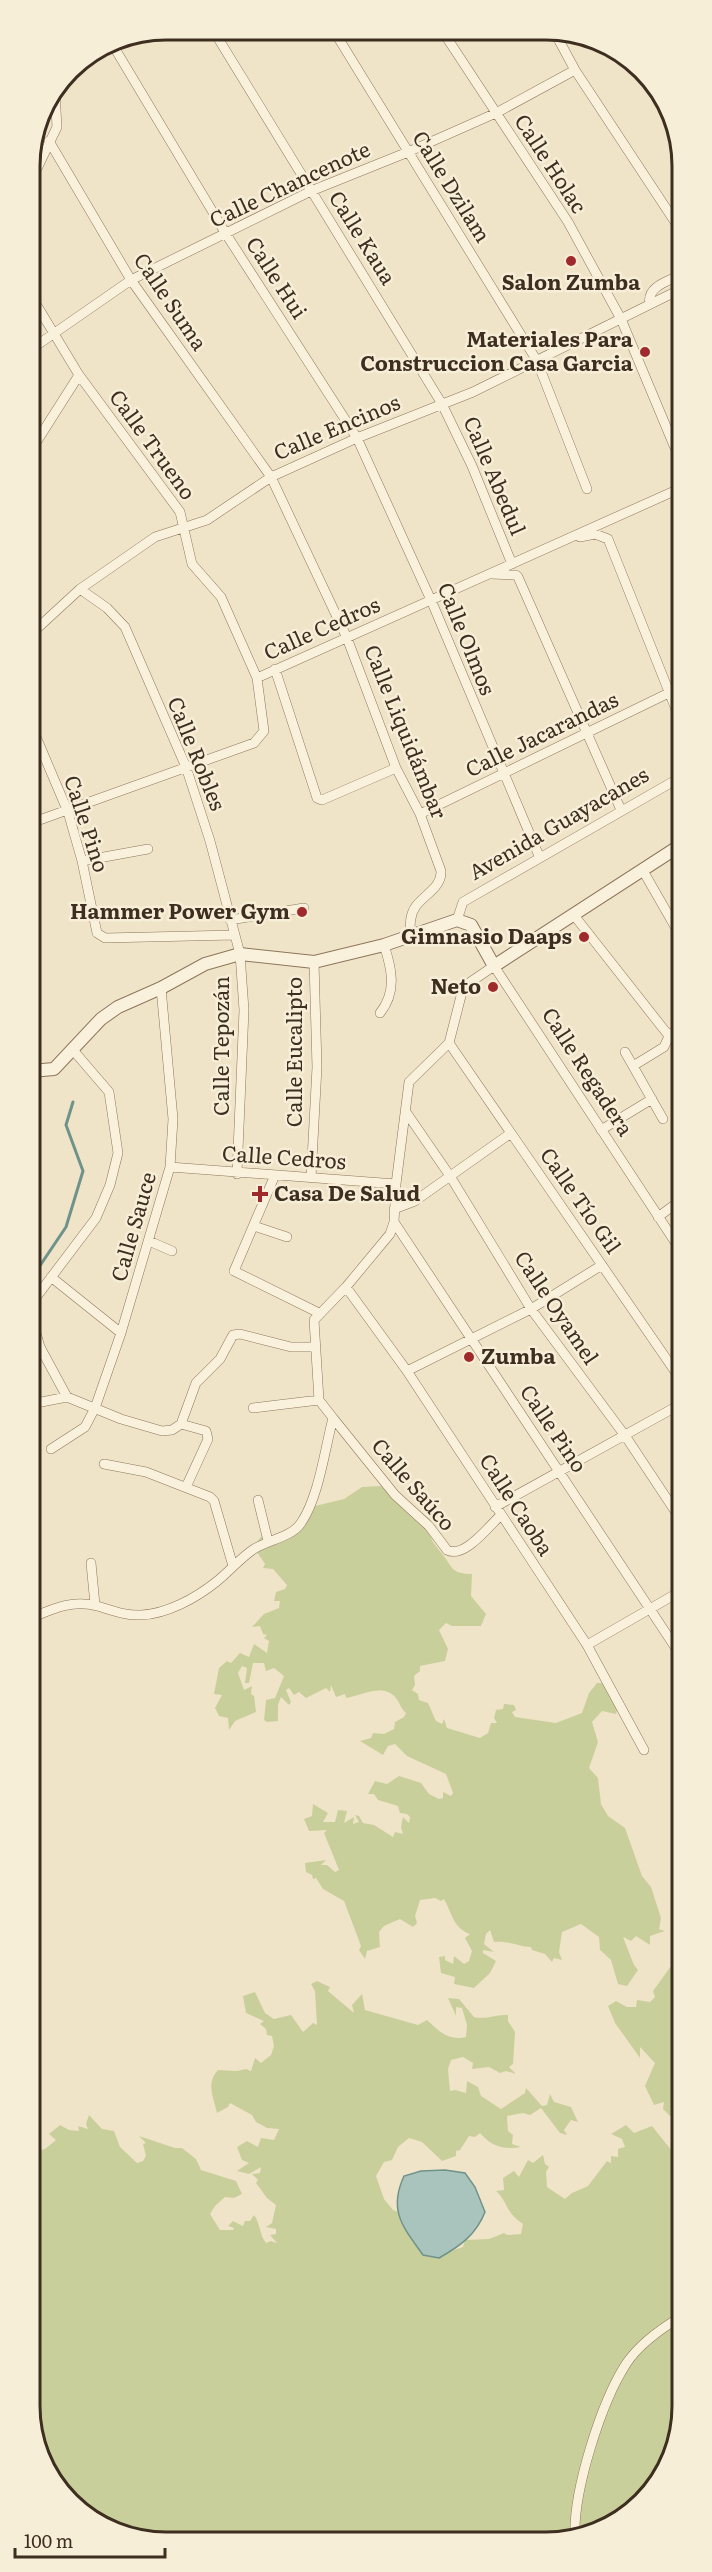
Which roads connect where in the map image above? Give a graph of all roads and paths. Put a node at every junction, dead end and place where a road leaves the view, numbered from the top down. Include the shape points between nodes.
1 (219, 40) edge
2 (340, 40) edge
3 (448, 40) edge
4 (560, 42) edge
5 (116, 51) edge
6 (575, 70) junction
7 (56, 106) edge
8 (496, 113) junction
9 (49, 141) junction
10 (408, 152) junction
11 (41, 159) edge
12 (311, 191) junction
13 (672, 217) edge
14 (226, 234) junction
15 (130, 280) junction
16 (672, 280) edge
17 (672, 293) edge
18 (650, 304) junction
19 (41, 312) edge
20 (621, 319) junction
21 (54, 332) junction
22 (41, 342) edge
23 (537, 361) junction
24 (80, 375) junction
25 (442, 404) junction
26 (41, 435) edge
27 (357, 438) junction
28 (672, 441) edge
29 (271, 477) junction
30 (587, 489) dead end
31 (672, 492) edge
32 (672, 494) edge
33 (664, 495) junction
34 (182, 526) junction
35 (563, 540) junction
36 (512, 564) junction
37 (489, 574) junction
38 (80, 589) junction
39 (431, 600) junction
40 (41, 625) edge
41 (347, 638) junction
42 (275, 669) junction
43 (257, 678) junction
44 (669, 692) junction
45 (672, 699) edge
46 (587, 732) junction
47 (41, 750) edge
48 (186, 767) junction
49 (396, 768) junction
50 (503, 775) junction
51 (672, 782) edge
52 (621, 810) junction
53 (68, 812) junction
54 (420, 814) junction
55 (41, 820) edge
56 (148, 849) dead end
57 (672, 851) edge
58 (539, 856) junction
59 (82, 861) junction
60 (642, 869) junction
61 (304, 908) dead end
62 (573, 914) junction
63 (230, 920) junction
64 (457, 920) junction
65 (672, 921) edge
66 (410, 934) junction
67 (234, 935) junction
68 (384, 945) junction
69 (240, 954) junction
70 (314, 963) junction
71 (494, 966) junction
72 (161, 988) junction
73 (380, 1013) dead end
74 (672, 1034) edge
75 (669, 1036) junction
76 (449, 1043) junction
77 (73, 1050) junction
78 (625, 1052) dead end
79 (633, 1066) junction
80 (41, 1070) edge
81 (652, 1099) junction
82 (406, 1112) junction
83 (663, 1119) dead end
84 (601, 1130) junction
85 (510, 1133) junction
86 (170, 1167) junction
87 (237, 1174) junction
88 (275, 1175) junction
89 (450, 1176) junction
90 (311, 1178) junction
91 (396, 1184) junction
92 (672, 1207) edge
93 (394, 1209) junction
94 (658, 1216) junction
95 (394, 1222) junction
96 (254, 1226) junction
97 (287, 1237) dead end
98 (672, 1237) edge
99 (149, 1241) junction
100 (172, 1251) dead end
101 (602, 1265) junction
102 (51, 1277) junction
103 (346, 1287) junction
104 (40, 1291) edge
105 (531, 1309) junction
106 (319, 1313) junction
107 (121, 1333) junction
108 (471, 1339) junction
109 (314, 1347) junction
110 (40, 1348) edge
111 (671, 1366) edge
112 (407, 1371) junction
113 (67, 1397) junction
114 (319, 1400) junction
115 (40, 1402) edge
116 (95, 1408) junction
117 (253, 1408) dead end
118 (671, 1410) edge
119 (333, 1418) junction
120 (181, 1424) junction
121 (626, 1437) junction
122 (51, 1449) dead end
123 (104, 1464) dead end
124 (560, 1471) junction
125 (186, 1487) junction
126 (258, 1500) dead end
127 (671, 1506) edge
128 (497, 1512) junction
129 (268, 1540) junction
130 (91, 1563) dead end
131 (233, 1566) junction
132 (671, 1597) edge
133 (95, 1605) junction
134 (652, 1608) junction
135 (40, 1614) edge
136 (671, 1640) edge
137 (587, 1645) junction
138 (644, 1749) dead end
139 (671, 2323) edge
140 (576, 2527) edge

1 - 12 street, Calle Kaua
2 - 10 street, Calle Dzilam
3 - 8 street, Calle Holac
4 - 6 street
5 - 14 street, Calle Hui
6 - 8 street, Calle Chancenote
6 - 13 street
7 - 9 street via 57,127
8 - 10 street, Calle Chancenote
8 - 20 street, Calle Holac via 568,222
9 - 11 street
9 - 15 street, Calle Suma
10 - 12 street, Calle Chancenote
10 - 23 street, Calle Dzilam
12 - 14 street, Calle Chancenote
12 - 25 street, Calle Kaua
14 - 15 street, Calle Chancenote
14 - 27 street, Calle Hui
15 - 21 street, Calle Chancenote
15 - 29 street, Calle Suma
16 - 18 street via 653,290 648,298
17 - 18 street, Calle Encinos
18 - 20 street, Calle Encinos
19 - 21 street, Calle Trueno
20 - 23 street, Calle Encinos
20 - 28 street
21 - 22 street, Calle Chancenote
21 - 24 street, Calle Trueno
23 - 25 street, Calle Encinos
23 - 30 street
24 - 26 street
24 - 34 street, Calle Trueno via 170,496 180,512
25 - 27 street, Calle Encinos
25 - 36 street, Calle Abedul
27 - 29 street, Calle Encinos
27 - 39 street, Calle Olmos
29 - 34 street, Calle Encinos via 207,520
29 - 41 street, Calle Liquidámbar
31 - 33 street, Calle Cedros
32 - 33 street
33 - 35 street, Calle Cedros
34 - 38 street, Calle Encinos via 155,537
34 - 43 street, Calle Trueno via 192,564 222,597
35 - 36 street, Calle Cedros
35 - 44 street via 595,534 608,539
36 - 37 street, Calle Cedros
37 - 39 street, Calle Cedros
37 - 46 street via 518,577
38 - 40 street, Calle Encinos
38 - 48 street, Calle Robles via 125,627
39 - 41 street, Calle Cedros
39 - 50 street, Calle Olmos
41 - 42 street, Calle Cedros
41 - 49 street, Calle Liquidámbar
42 - 43 street, Calle Cedros
42 - 49 street via 317,798 322,800
43 - 48 street, Calle Cedros via 264,731 260,738
44 - 45 street
44 - 46 street, Calle Jacarandas
46 - 50 street, Calle Jacarandas
46 - 52 street
47 - 53 street, Calle Pino
48 - 53 street, Calle Cedros
48 - 63 street, Calle Robles
49 - 54 street, Calle Liquidámbar
50 - 54 street, Calle Jacarandas
50 - 58 street, Calle Olmos
51 - 52 street, Avenida Guayacanes
52 - 58 street, Avenida Guayacanes
53 - 55 street, Calle Cedros
53 - 59 street, Calle Pino
54 - 66 street, Calle Liquidámbar via 441,875 416,906
56 - 59 street
57 - 60 street
58 - 64 street, Avenida Guayacanes via 463,902
59 - 67 street, Calle Pino via 100,937
60 - 62 street
60 - 65 street
61 - 63 street
62 - 71 street
62 - 75 street
63 - 67 street, Calle Robles
64 - 66 street
64 - 71 street, Calle Regadera via 471,925
66 - 68 street
67 - 69 street, Calle Robles
68 - 70 street
68 - 73 street via 391,963 392,986 388,1003
69 - 70 street
69 - 72 street via 204,964
69 - 87 street, Calle Tepozán via 244,1010
70 - 90 street, Calle Eucalipto via 317,1066
71 - 76 street via 462,992
71 - 84 street, Calle Regadera
72 - 77 street via 118,1007 101,1019
72 - 86 street, Calle Sauce via 173,1119
74 - 75 street
75 - 79 street via 664,1047
76 - 82 street via 409,1082
76 - 85 street, Calle Tío Gil
77 - 80 street via 54,1069
77 - 102 street via 109,1092 118,1153 96,1218
78 - 79 street
79 - 81 street
81 - 83 street
81 - 84 street
82 - 89 street, Calle Oyamel
82 - 91 street
84 - 94 street, Calle Regadera
85 - 89 street
85 - 101 street, Calle Tío Gil
86 - 87 street, Calle Cedros
86 - 99 street, Calle Sauce
87 - 88 street, Calle Cedros
88 - 90 street, Calle Cedros
88 - 96 street
89 - 93 street via 415,1201
89 - 105 street, Calle Oyamel
90 - 91 street, Calle Cedros
91 - 93 street
92 - 94 street
93 - 95 street
94 - 98 street, Calle Regadera
95 - 103 street via 382,1244
95 - 108 street, Calle Pino
96 - 97 street
96 - 106 street via 234,1266 237,1274
99 - 100 street
99 - 107 street, Calle Sauce
101 - 105 street
101 - 111 street, Calle Tío Gil
102 - 104 street
102 - 107 street
103 - 106 street
103 - 112 street, Calle Caoba
105 - 108 street
105 - 121 street, Calle Oyamel
106 - 109 street via 312,1328
107 - 116 street, Calle Sauce
108 - 112 street
108 - 124 street, Calle Pino
109 - 114 street
109 - 120 street via 291,1347 233,1335 220,1359 196,1383
110 - 113 street
112 - 128 street, Calle Caoba
113 - 115 street
113 - 116 street
114 - 117 street
114 - 119 street
116 - 120 street via 162,1431
116 - 122 street, Calle Sauce via 85,1427
118 - 121 street
119 - 128 street, Calle Saúco via 394,1495 429,1526 447,1550 464,1549
119 - 129 street via 311,1502 301,1524
120 - 125 street via 208,1435
121 - 124 street
121 - 127 street, Calle Oyamel
123 - 125 street via 146,1472
124 - 128 street
124 - 134 street, Calle Pino
125 - 131 street via 214,1501
126 - 129 street
128 - 137 street, Calle Caoba
129 - 131 street
130 - 133 street
131 - 133 street via 216,1582 167,1610 122,1614
132 - 134 street
133 - 135 street via 60,1606
134 - 136 street, Calle Pino
134 - 137 street
137 - 138 street, Calle Caoba
139 - 140 street via 627,2363 613,2390 582,2481

